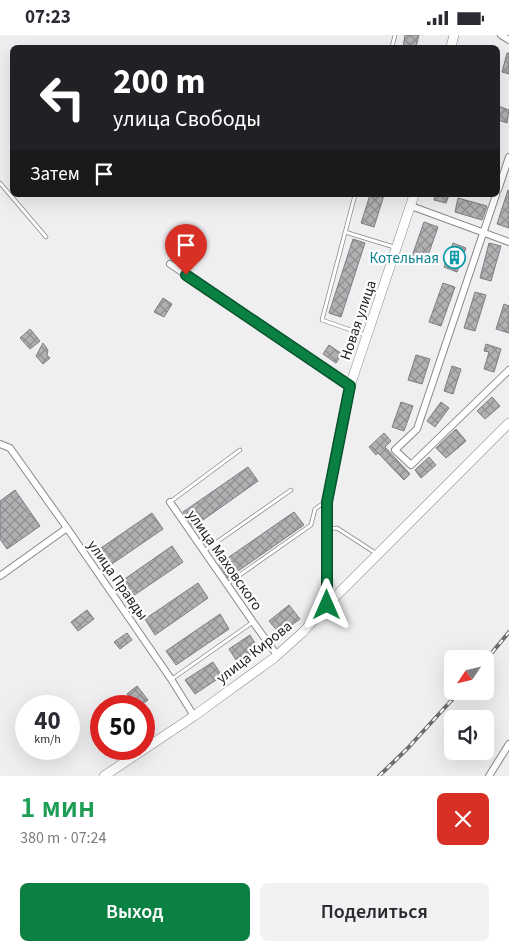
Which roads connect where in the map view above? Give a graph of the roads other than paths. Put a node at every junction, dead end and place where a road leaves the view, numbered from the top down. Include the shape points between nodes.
1 (501, 35) edge
2 (509, 40) edge
3 (509, 157) edge
4 (0, 183) edge
5 (500, 184) edge
6 (10, 195) edge
7 (12, 197) edge
8 (354, 197) edge
9 (413, 197) edge
10 (495, 197) edge
11 (411, 206) junction
12 (345, 232) junction
13 (483, 232) junction
14 (46, 237) dead end
15 (509, 242) edge
16 (397, 248) junction
17 (170, 264) dead end
18 (367, 336) junction
19 (509, 371) edge
20 (350, 386) junction
21 (509, 423) edge
22 (0, 444) edge
23 (240, 450) dead end
24 (291, 490) dead end
25 (170, 502) joint
26 (327, 502) junction
27 (66, 528) junction
28 (327, 529) junction
29 (204, 551) junction
30 (378, 554) junction
31 (0, 575) edge
32 (227, 584) junction
33 (327, 605) junction
34 (253, 622) junction
35 (277, 655) junction
36 (172, 679) junction
37 (194, 715) junction
38 (509, 744) edge
39 (104, 776) edge
40 (489, 776) edge

1 - 2 street
3 - 5 street
4 - 6 lane
7 - 14 lane
8 - 12 lane
9 - 11 main road, Новая улица
10 - 13 street
11 - 13 street
11 - 16 main road, Новая улица
12 - 16 lane
12 - 18 lane via 322,320
13 - 15 street
13 - 19 street via 417,429 396,451 411,465
16 - 18 main road, Новая улица
17 - 20 street
18 - 20 main road, Новая улица
20 - 26 main road, Новая улица
21 - 30 main road, улица Кирова
22 - 27 street, улица Правды via 10,448
23 - 25 lane
24 - 29 lane
25 - 29 street, улица Маховского
26 - 28 main road, Новая улица
26 - 32 lane via 315,509 311,525
27 - 31 street
27 - 36 street, улица Правды
28 - 30 lane via 337,529
28 - 33 main road, Новая улица
29 - 32 street, улица Маховского
30 - 33 main road, улица Кирова
32 - 34 street, улица Маховского
33 - 35 main road, улица Кирова
34 - 35 street, улица Маховского
34 - 36 lane
35 - 37 main road, улица Кирова
36 - 37 street, улица Правды
37 - 39 main road, улица Кирова
38 - 40 street

